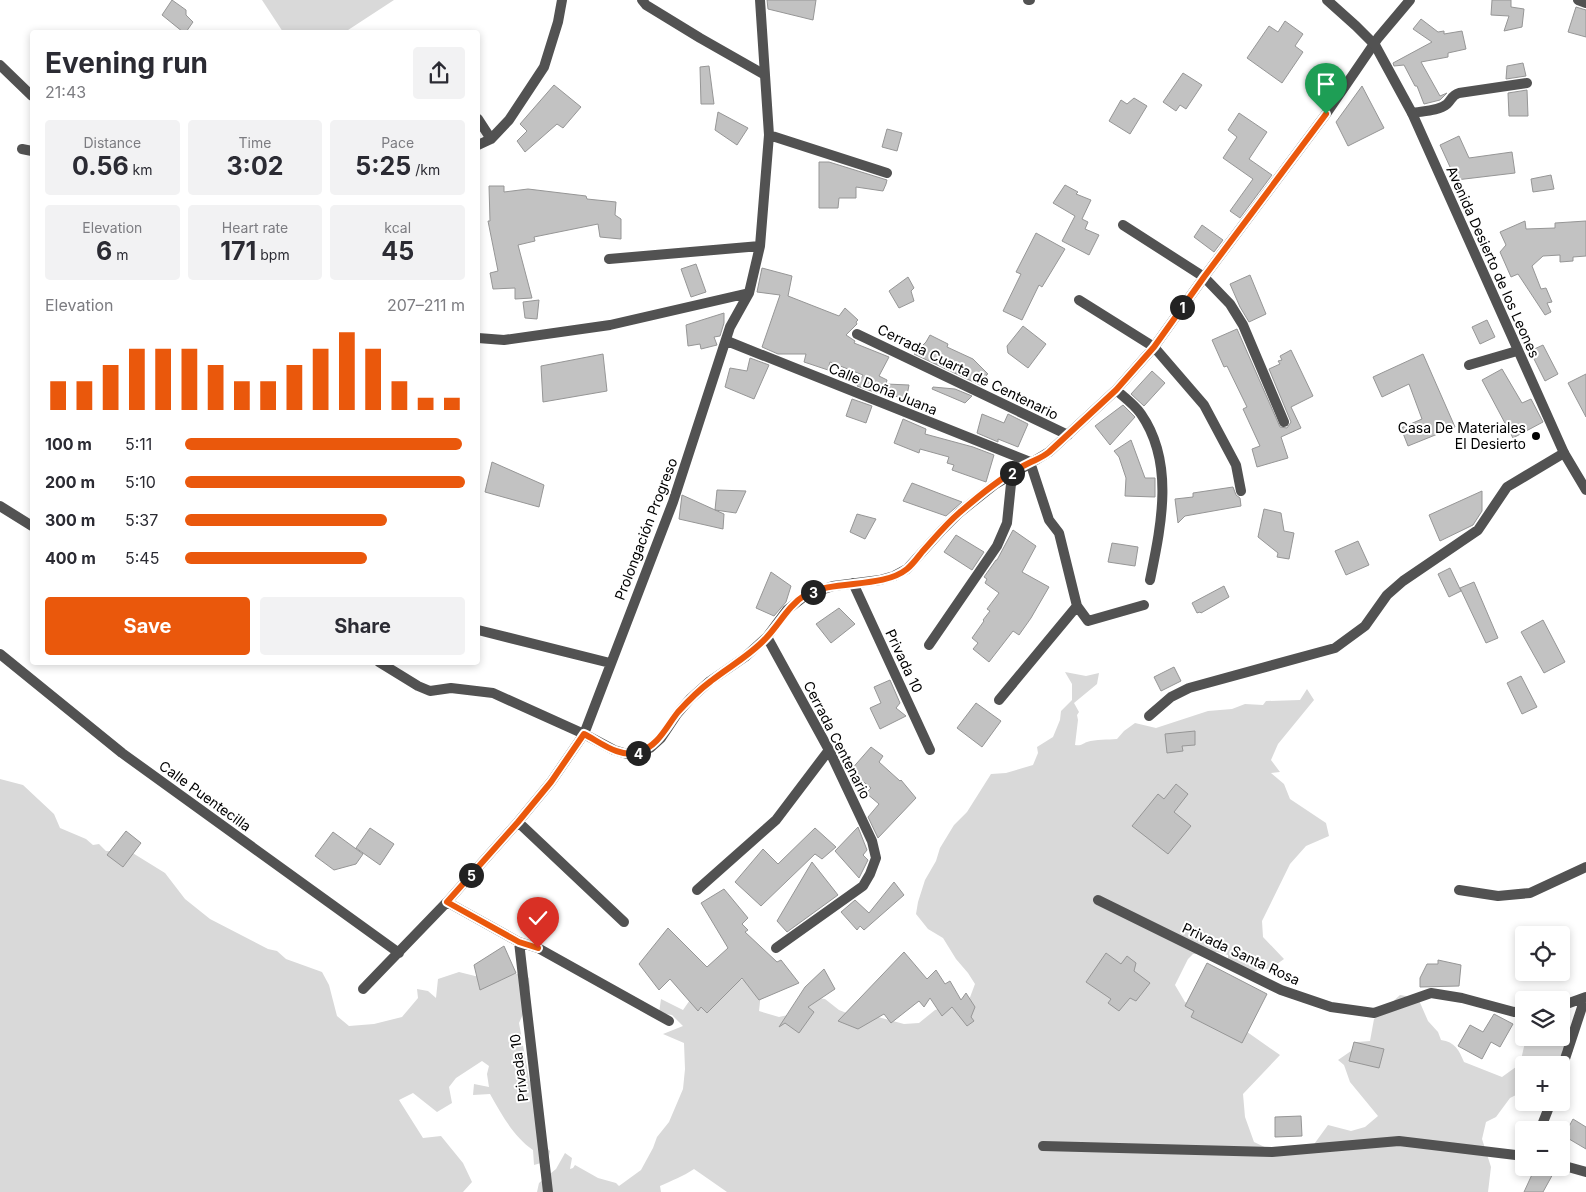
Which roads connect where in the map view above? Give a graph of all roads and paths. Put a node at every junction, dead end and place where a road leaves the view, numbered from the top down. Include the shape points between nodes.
1 (562, 0) edge
2 (642, 0) edge
3 (760, 0) edge
4 (1327, 0) edge
5 (1410, 0) edge
6 (1578, 0) edge
7 (1586, 3) edge
8 (1375, 45) junction
9 (0, 65) edge
10 (765, 75) junction
11 (1527, 82) dead end
12 (30, 94) edge
13 (1412, 113) junction
14 (480, 122) edge
15 (769, 135) junction
16 (490, 139) junction
17 (480, 143) edge
18 (22, 149) dead end
19 (30, 151) edge
20 (887, 173) dead end
21 (1123, 225) dead end
22 (760, 246) junction
23 (609, 260) dead end
24 (1204, 277) junction
25 (749, 293) junction
26 (1079, 300) dead end
27 (856, 334) dead end
28 (480, 338) edge
29 (727, 341) junction
30 (1154, 347) junction
31 (1517, 351) junction
32 (1469, 365) dead end
33 (1116, 390) junction
34 (1284, 422) dead end
35 (1068, 436) junction
36 (1564, 453) junction
37 (1030, 462) junction
38 (1012, 474) junction
39 (1586, 490) edge
40 (1241, 491) dead end
41 (0, 506) edge
42 (30, 525) edge
43 (1150, 580) dead end
44 (853, 583) junction
45 (1144, 605) dead end
46 (1077, 606) junction
47 (480, 630) edge
48 (767, 636) junction
49 (929, 645) dead end
50 (0, 654) edge
51 (610, 663) junction
52 (384, 665) edge
53 (999, 700) dead end
54 (1149, 716) dead end
55 (584, 734) junction
56 (829, 750) junction
57 (930, 750) dead end
58 (518, 822) junction
59 (1586, 867) edge
60 (697, 890) dead end
61 (1459, 890) dead end
62 (1098, 900) dead end
63 (447, 902) junction
64 (624, 922) dead end
65 (519, 942) junction
66 (776, 948) dead end
67 (398, 953) junction
68 (363, 990) dead end
69 (1586, 998) edge
70 (1570, 1003) edge
71 (1515, 1012) edge
72 (669, 1021) dead end
73 (1566, 1056) edge
74 (1043, 1146) dead end
75 (1515, 1155) edge
76 (1570, 1168) edge
77 (1586, 1172) edge
78 (548, 1192) edge

1 - 16 street via 544,67 509,120
2 - 10 street
3 - 10 street, Prolongación Progreso
4 - 8 street, Avenida Desierto de los Leones
5 - 8 street
6 - 7 street
8 - 13 street, Avenida Desierto de los Leones
8 - 24 street
9 - 12 street
10 - 15 street, Prolongación Progreso
11 - 13 street via 1459,93 1446,105
13 - 31 street, Avenida Desierto de los Leones
14 - 16 street
15 - 20 street
15 - 22 street, Prolongación Progreso
16 - 17 street
18 - 19 street
21 - 24 street
22 - 23 street
22 - 25 street, Prolongación Progreso
24 - 30 street
24 - 34 street via 1244,324
25 - 28 street via 610,325 504,340
25 - 29 street, Prolongación Progreso via 730,327
26 - 30 street
27 - 35 street, Cerrada Cuarta de Centenario
29 - 37 street, Calle Doña Juana
29 - 51 street, Prolongación Progreso via 673,502
30 - 33 street
30 - 40 street via 1204,404 1236,465
31 - 32 street
31 - 36 street, Avenida Desierto de los Leones
33 - 35 street
33 - 43 street via 1141,412 1152,434 1159,461 1164,490
35 - 37 street via 1041,459
36 - 39 street, Avenida Desierto de los Leones
36 - 54 street via 1507,487 1478,530 1403,581 1387,595 1365,626 1335,648 1189,688 1171,697
37 - 38 street
37 - 46 street via 1050,520 1059,533
38 - 44 street via 959,513 907,569 880,580
38 - 49 street via 1007,523 997,546
41 - 42 street
44 - 48 street via 806,595 787,610
44 - 57 street, Privada 10
45 - 46 street via 1088,621
46 - 53 street
47 - 51 street
48 - 55 street via 690,699 650,748 627,754
48 - 56 street, Cerrada Centenario
50 - 67 street, Calle Puentecilla via 122,753
51 - 55 street, Prolongación Progreso
52 - 55 street via 430,691 451,688 493,693
55 - 58 street, Prolongación Progreso
56 - 60 street via 776,820
56 - 66 street, Cerrada Centenario via 872,841 876,858 863,886
58 - 63 street, Prolongación Progreso
58 - 64 street
59 - 61 street via 1530,893 1498,896
62 - 71 street, Privada Santa Rosa via 1281,990 1331,1007 1374,1013 1430,993
63 - 65 street
63 - 67 street, Prolongación Progreso
65 - 72 street via 538,948
65 - 78 street, Privada 10
67 - 68 street, Prolongación Progreso
69 - 70 street
69 - 73 street
74 - 75 street via 1272,1152 1399,1141
76 - 77 street

